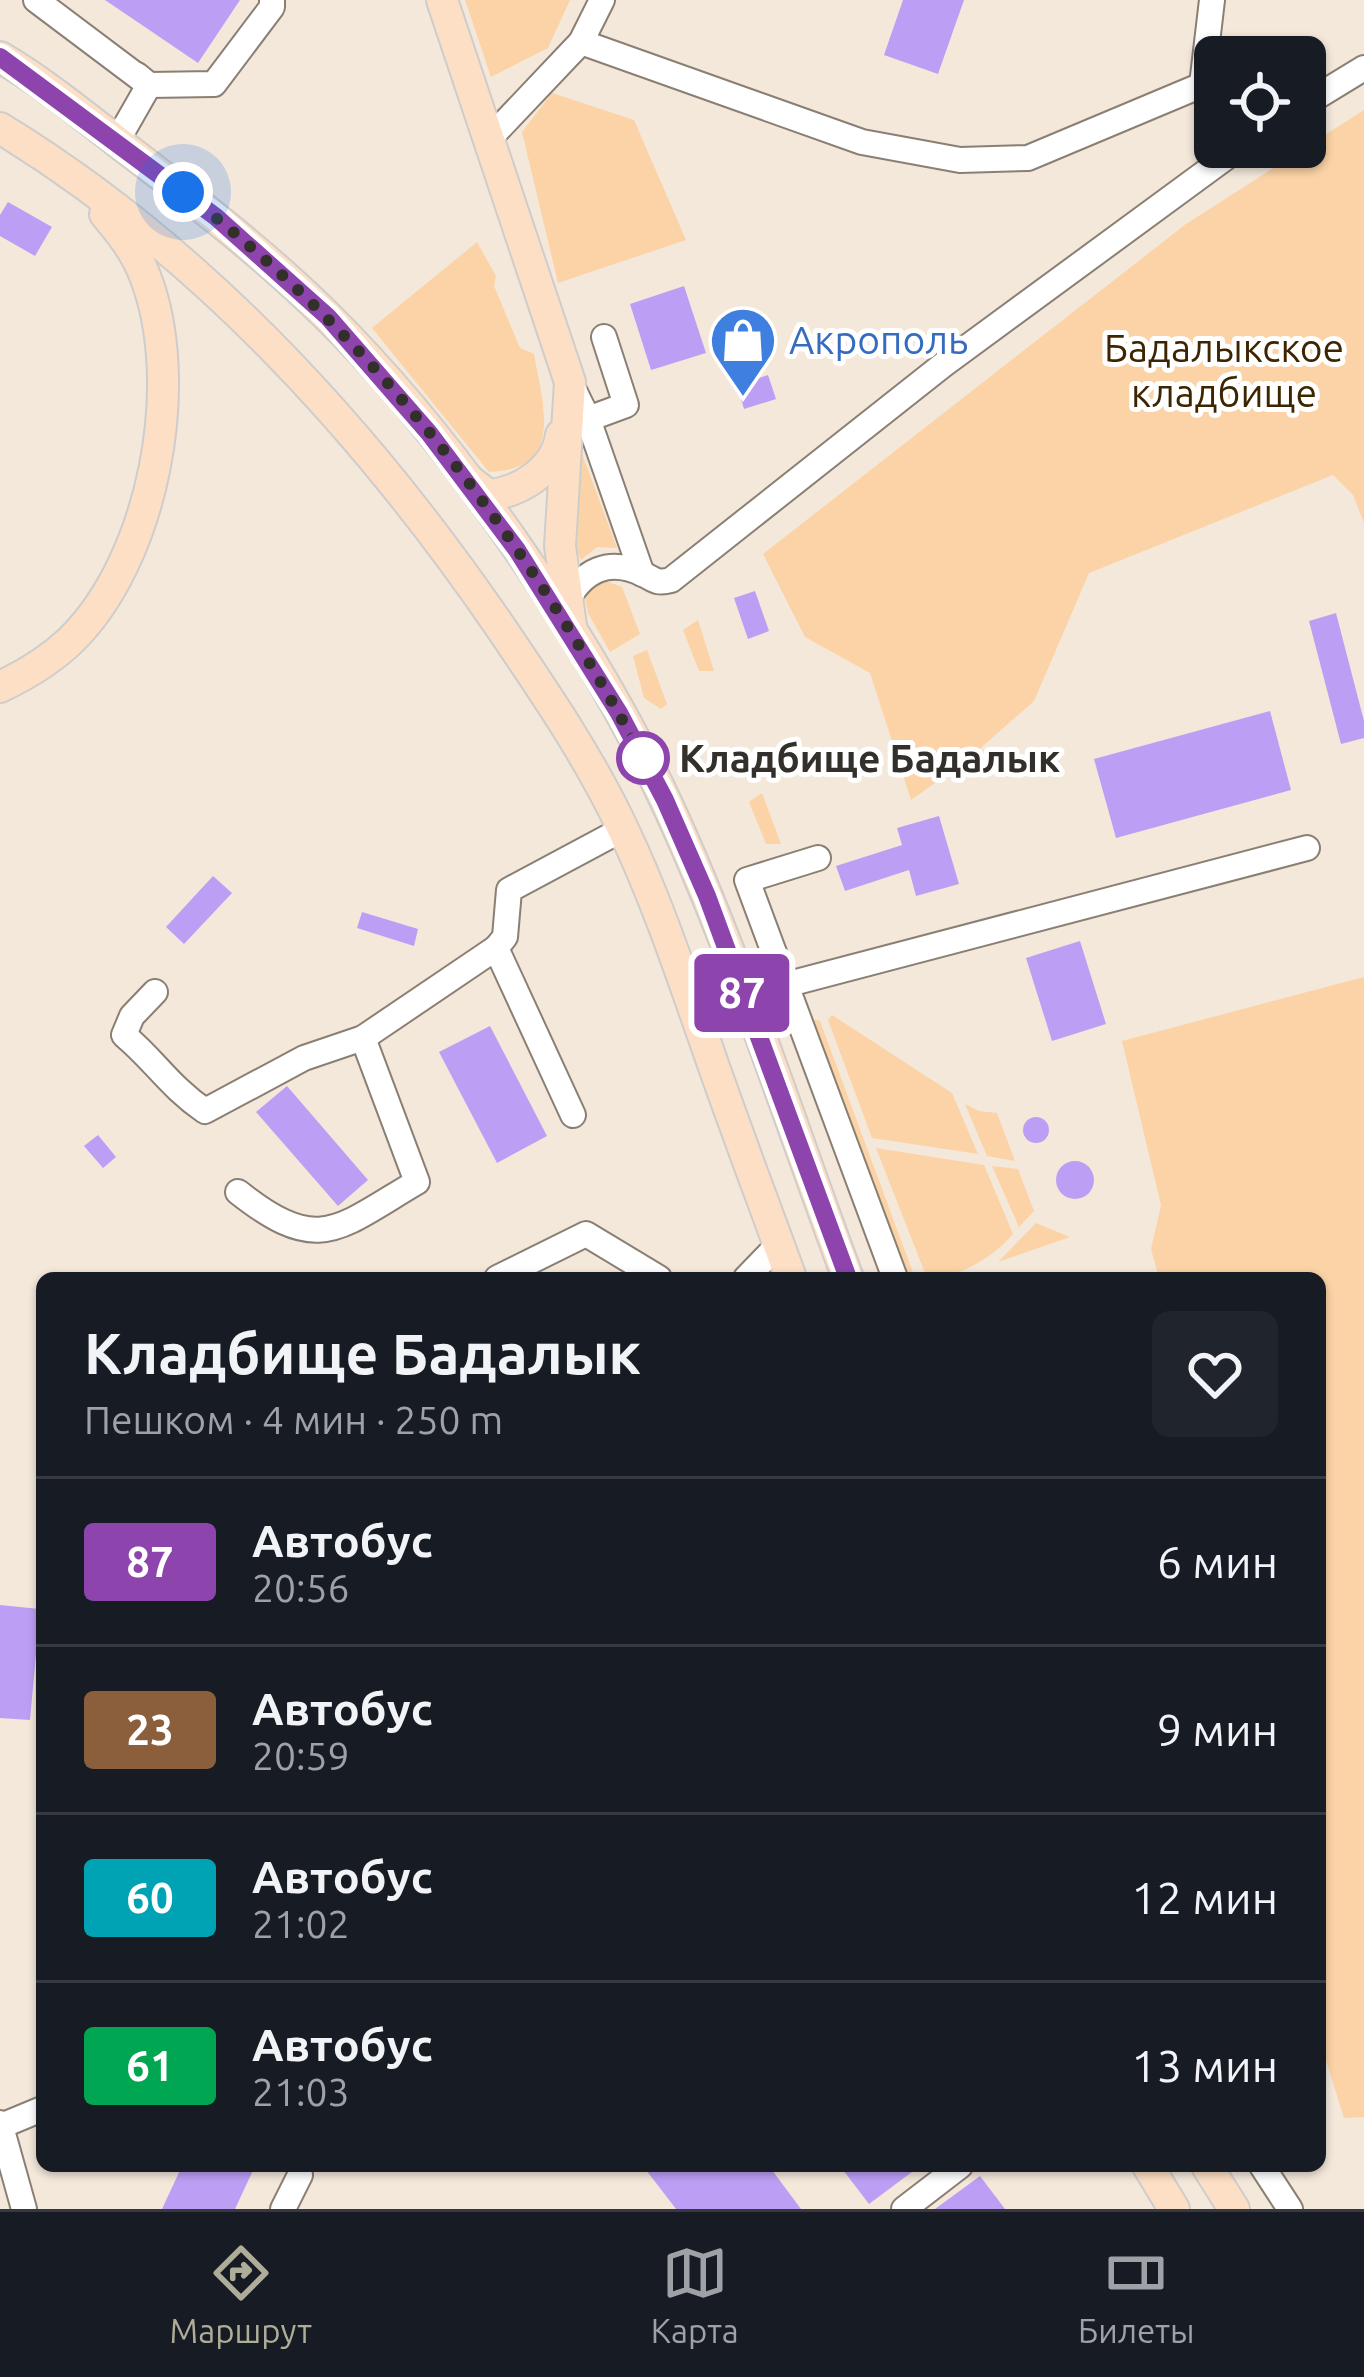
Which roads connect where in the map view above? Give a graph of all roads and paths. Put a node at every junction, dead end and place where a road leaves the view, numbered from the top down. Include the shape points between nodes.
1 (36, 0) edge
2 (74, 0) edge
3 (272, 0) edge
4 (442, 0) edge
5 (602, 0) edge
6 (1212, 0) edge
7 (80, 33) junction
8 (581, 42) junction
9 (0, 57) edge
10 (1364, 68) edge
11 (149, 85) junction
12 (1326, 91) edge
13 (0, 128) edge
14 (490, 138) junction
15 (117, 141) junction
16 (1211, 168) edge
17 (70, 174) junction
18 (604, 337) dead end
19 (570, 382) junction
20 (588, 419) junction
21 (461, 473) junction
22 (642, 574) junction
23 (566, 602) junction
24 (573, 636) junction
25 (0, 686) edge
26 (623, 829) junction
27 (1307, 848) dead end
28 (818, 858) dead end
29 (496, 948) junction
30 (783, 984) junction
31 (154, 992) dead end
32 (743, 997) junction
33 (695, 1013) junction
34 (363, 1038) junction
35 (573, 1114) dead end
36 (238, 1192) dead end
37 (779, 1244) junction
38 (509, 1272) edge
39 (649, 1272) edge
40 (752, 1272) edge
41 (789, 1272) edge
42 (846, 1272) edge
43 (893, 1272) edge
44 (36, 2111) edge
45 (0, 2124) edge
46 (952, 2172) edge
47 (1152, 2172) edge
48 (1212, 2172) edge
49 (1266, 2172) edge
50 (300, 2175) dead end
51 (24, 2209) edge
52 (283, 2209) edge
53 (904, 2209) edge
54 (1174, 2209) edge
55 (1234, 2209) edge
56 (1290, 2209) edge

1 - 7 street
2 - 7 street
3 - 11 street via 214,84
4 - 14 main road
5 - 8 street
6 - 8 street via 1202,85 1028,158 960,160 862,142
7 - 11 street
8 - 14 street
9 - 15 main road
10 - 12 street
11 - 15 street
13 - 17 main road
14 - 19 main road
15 - 21 main road via 328,317
16 - 22 street via 671,580
17 - 25 main road via 127,240 146,277 164,379 161,431 152,481 110,591 70,641
17 - 26 main road via 299,371 372,454 543,690
18 - 20 street via 626,405
19 - 20 street
19 - 21 main road via 558,454 542,472 488,495
19 - 23 main road via 561,512
20 - 22 street
21 - 24 main road
22 - 23 street via 602,567
23 - 24 main road
24 - 32 main road via 665,800
26 - 29 street via 509,890 505,937
26 - 33 main road
27 - 30 street
28 - 30 street via 748,880
29 - 34 street
29 - 35 street
30 - 32 street
30 - 43 street
31 - 34 street via 124,1035 205,1111 304,1058
32 - 33 main road
32 - 42 main road
33 - 37 main road
34 - 36 street via 417,1181 331,1229 297,1230
37 - 40 street
37 - 41 main road
38 - 39 street via 586,1234
44 - 45 street
45 - 51 street
46 - 53 street
47 - 54 main road
48 - 55 main road
49 - 56 street
50 - 52 street

